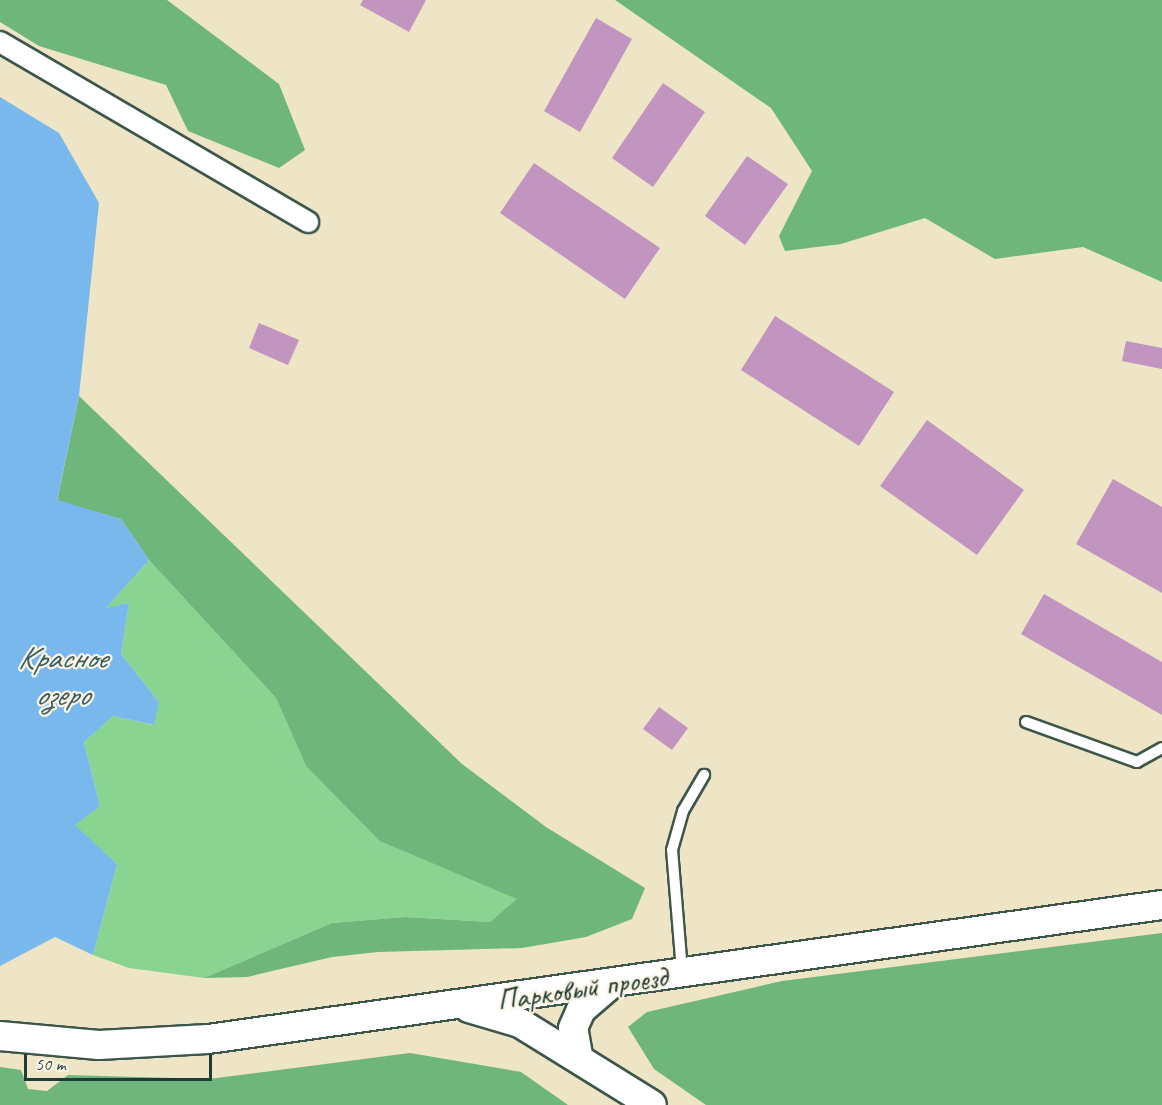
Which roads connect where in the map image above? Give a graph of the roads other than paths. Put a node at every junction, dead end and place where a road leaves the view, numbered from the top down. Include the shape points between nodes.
1 (0, 42) edge
2 (308, 222) dead end
3 (1026, 722) dead end
4 (1162, 748) edge
5 (704, 775) dead end
6 (1162, 904) edge
7 (682, 975) junction
8 (610, 985) junction
9 (458, 1005) junction
10 (0, 1036) edge
11 (578, 1055) junction
12 (652, 1105) edge

1 - 2 street
3 - 4 lane via 1137,762
5 - 7 lane via 683,811 672,850
6 - 7 main road, Парковый проезд
7 - 8 main road, Парковый проезд
8 - 9 main road, Парковый проезд
8 - 11 main road via 581,1010 573,1028
9 - 10 main road, Парковый проезд via 208,1039 99,1046
9 - 11 main road via 520,1023
11 - 12 main road

